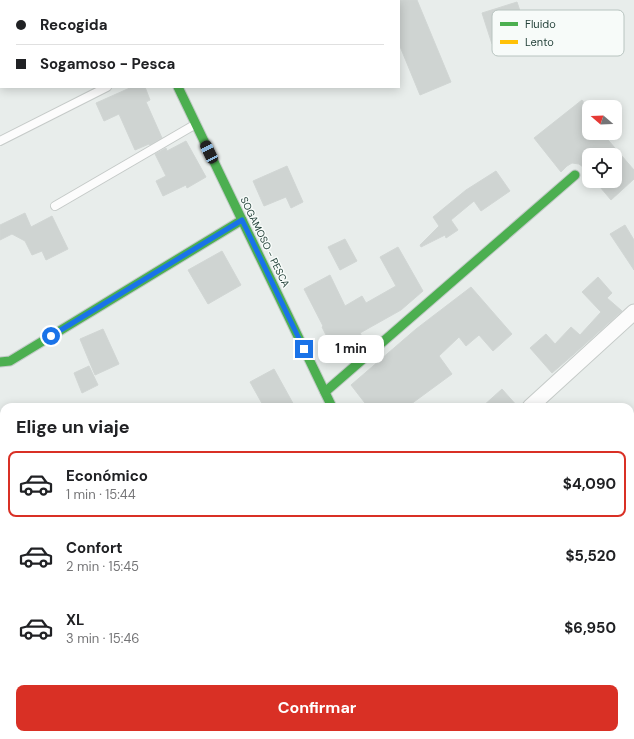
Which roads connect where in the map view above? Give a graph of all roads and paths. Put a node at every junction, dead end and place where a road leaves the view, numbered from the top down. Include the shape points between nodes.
1 (105, 88) edge
2 (178, 88) edge
3 (196, 124) junction
4 (0, 142) edge
5 (575, 175) dead end
6 (55, 206) dead end
7 (242, 220) junction
8 (634, 312) edge
9 (0, 362) edge
10 (325, 392) junction
11 (330, 403) edge
12 (534, 403) edge

1 - 4 lane
2 - 3 street, SOGAMOSO - PESCA
3 - 6 lane
3 - 7 street, SOGAMOSO - PESCA
5 - 10 street
7 - 9 street via 10,362
7 - 10 street, SOGAMOSO - PESCA
8 - 12 street
10 - 11 street, SOGAMOSO - PESCA

